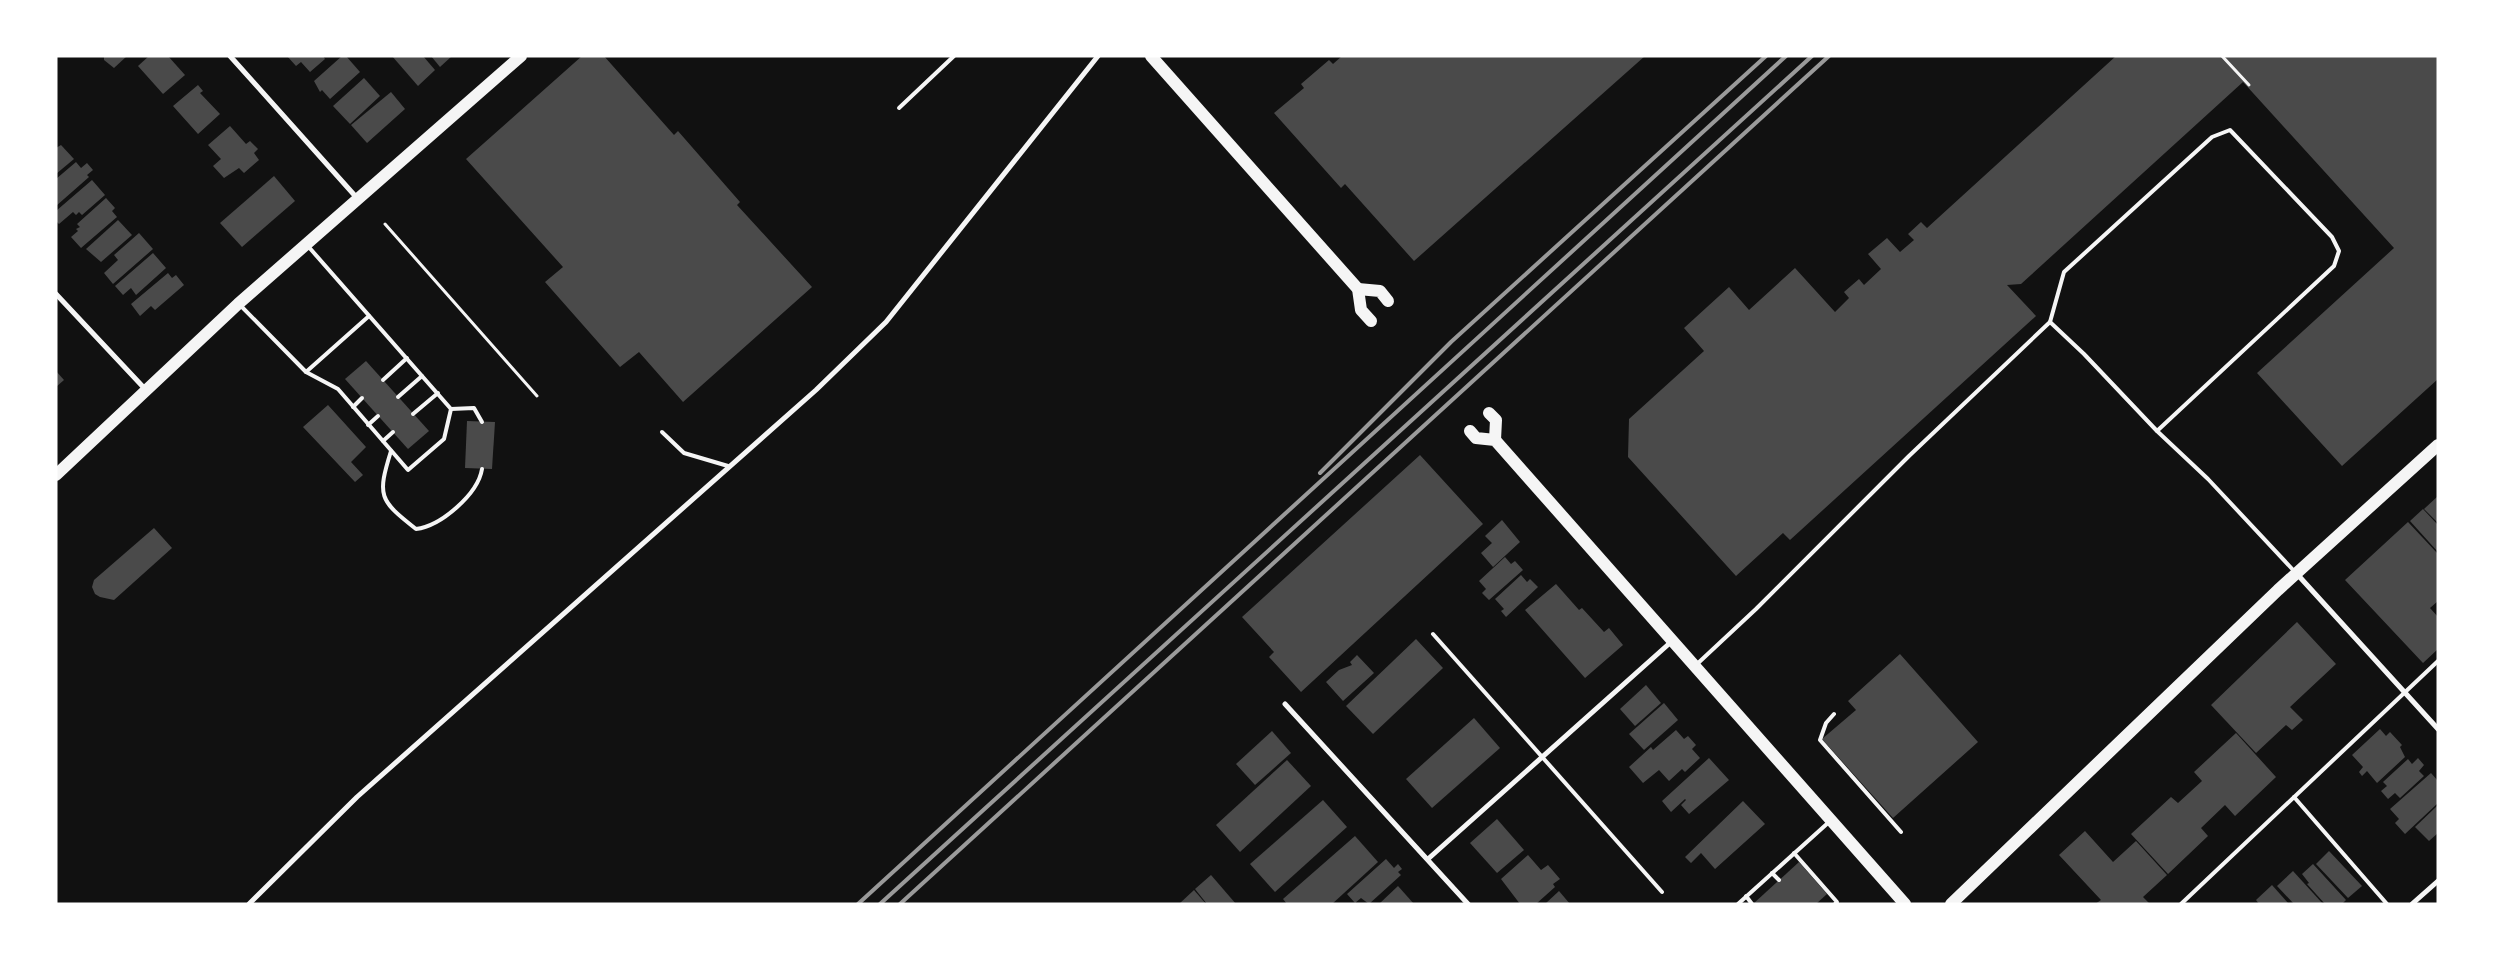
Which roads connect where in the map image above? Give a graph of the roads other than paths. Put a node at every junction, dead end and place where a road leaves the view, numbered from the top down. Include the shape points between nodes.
1 (230, 56) edge
2 (521, 56) edge
3 (954, 56) edge
4 (1098, 56) edge
5 (1151, 56) edge
6 (899, 108) dead end
7 (358, 199) junction
8 (306, 244) junction
9 (1358, 289) junction
10 (56, 294) edge
11 (1388, 300) dead end
12 (238, 304) junction
13 (369, 316) junction
14 (1371, 321) dead end
15 (2050, 322) junction
16 (407, 358) junction
17 (306, 372) junction
18 (422, 376) junction
19 (383, 380) dead end
20 (146, 390) junction
21 (438, 393) junction
22 (362, 398) dead end
23 (398, 398) dead end
24 (353, 407) junction
25 (450, 408) junction
26 (1489, 413) dead end
27 (413, 414) dead end
28 (378, 416) dead end
29 (482, 422) dead end
30 (368, 424) junction
31 (1470, 431) dead end
32 (2157, 431) junction
33 (393, 432) dead end
34 (662, 432) dead end
35 (1495, 440) junction
36 (383, 441) junction
37 (2438, 445) edge
38 (391, 451) junction
39 (728, 466) junction
40 (482, 469) dead end
41 (56, 475) edge
42 (2297, 573) junction
43 (1433, 634) dead end
44 (1672, 642) junction
45 (2438, 661) edge
46 (1694, 667) junction
47 (2404, 692) junction
48 (1285, 704) dead end
49 (1834, 714) dead end
50 (2438, 729) edge
51 (1543, 756) junction
52 (2294, 797) junction
53 (1831, 820) junction
54 (1901, 832) dead end
55 (1794, 853) junction
56 (1428, 860) junction
57 (1772, 873) junction
58 (1779, 880) dead end
59 (2438, 881) edge
60 (1662, 892) dead end
61 (1746, 896) junction
62 (249, 904) edge
63 (1468, 904) edge
64 (1738, 904) edge
65 (1752, 904) edge
66 (1835, 904) edge
67 (1905, 904) edge
68 (1952, 904) edge
69 (2181, 904) edge
70 (2387, 904) edge
71 (2412, 904) edge

1 - 7 street
2 - 7 main road
3 - 6 lane
4 - 39 street via 886,322 816,390
5 - 9 main road
7 - 8 main road
8 - 12 main road
8 - 13 lane
9 - 11 main road via 1380,291
9 - 14 main road via 1361,310
10 - 20 street
12 - 17 lane
12 - 20 main road
13 - 16 lane
13 - 17 lane
15 - 32 lane
15 - 32 lane via 2064,272 2212,137 2230,130 2332,237 2339,251 2334,266
15 - 46 lane
16 - 18 lane
16 - 19 lane
17 - 24 lane via 338,389
18 - 21 lane
18 - 23 lane
20 - 41 main road
21 - 25 lane
21 - 27 lane
22 - 24 lane
24 - 30 lane
25 - 29 lane via 474,408
25 - 38 lane via 444,439 408,470
26 - 35 main road via 1496,420
28 - 30 lane
30 - 36 lane
31 - 35 main road via 1476,438
32 - 42 lane via 2208,479
33 - 36 lane
34 - 39 lane via 684,453
35 - 44 main road
36 - 38 lane
37 - 42 main road
38 - 40 lane via 382,482 382,495 393,511 416,529 428,528 468,497 480,480
39 - 62 street via 357,797
42 - 47 street
42 - 68 main road
43 - 51 lane
44 - 46 main road
44 - 51 street
45 - 47 lane
46 - 53 main road
47 - 50 street
47 - 52 lane
48 - 56 street
49 - 54 lane via 1826,723 1820,740
51 - 56 street
51 - 60 lane
52 - 69 lane
52 - 70 lane
53 - 55 lane
53 - 67 main road
55 - 57 lane
55 - 66 lane via 1837,902
56 - 63 street
57 - 58 lane
57 - 61 lane
59 - 71 street
61 - 64 lane
61 - 65 lane

